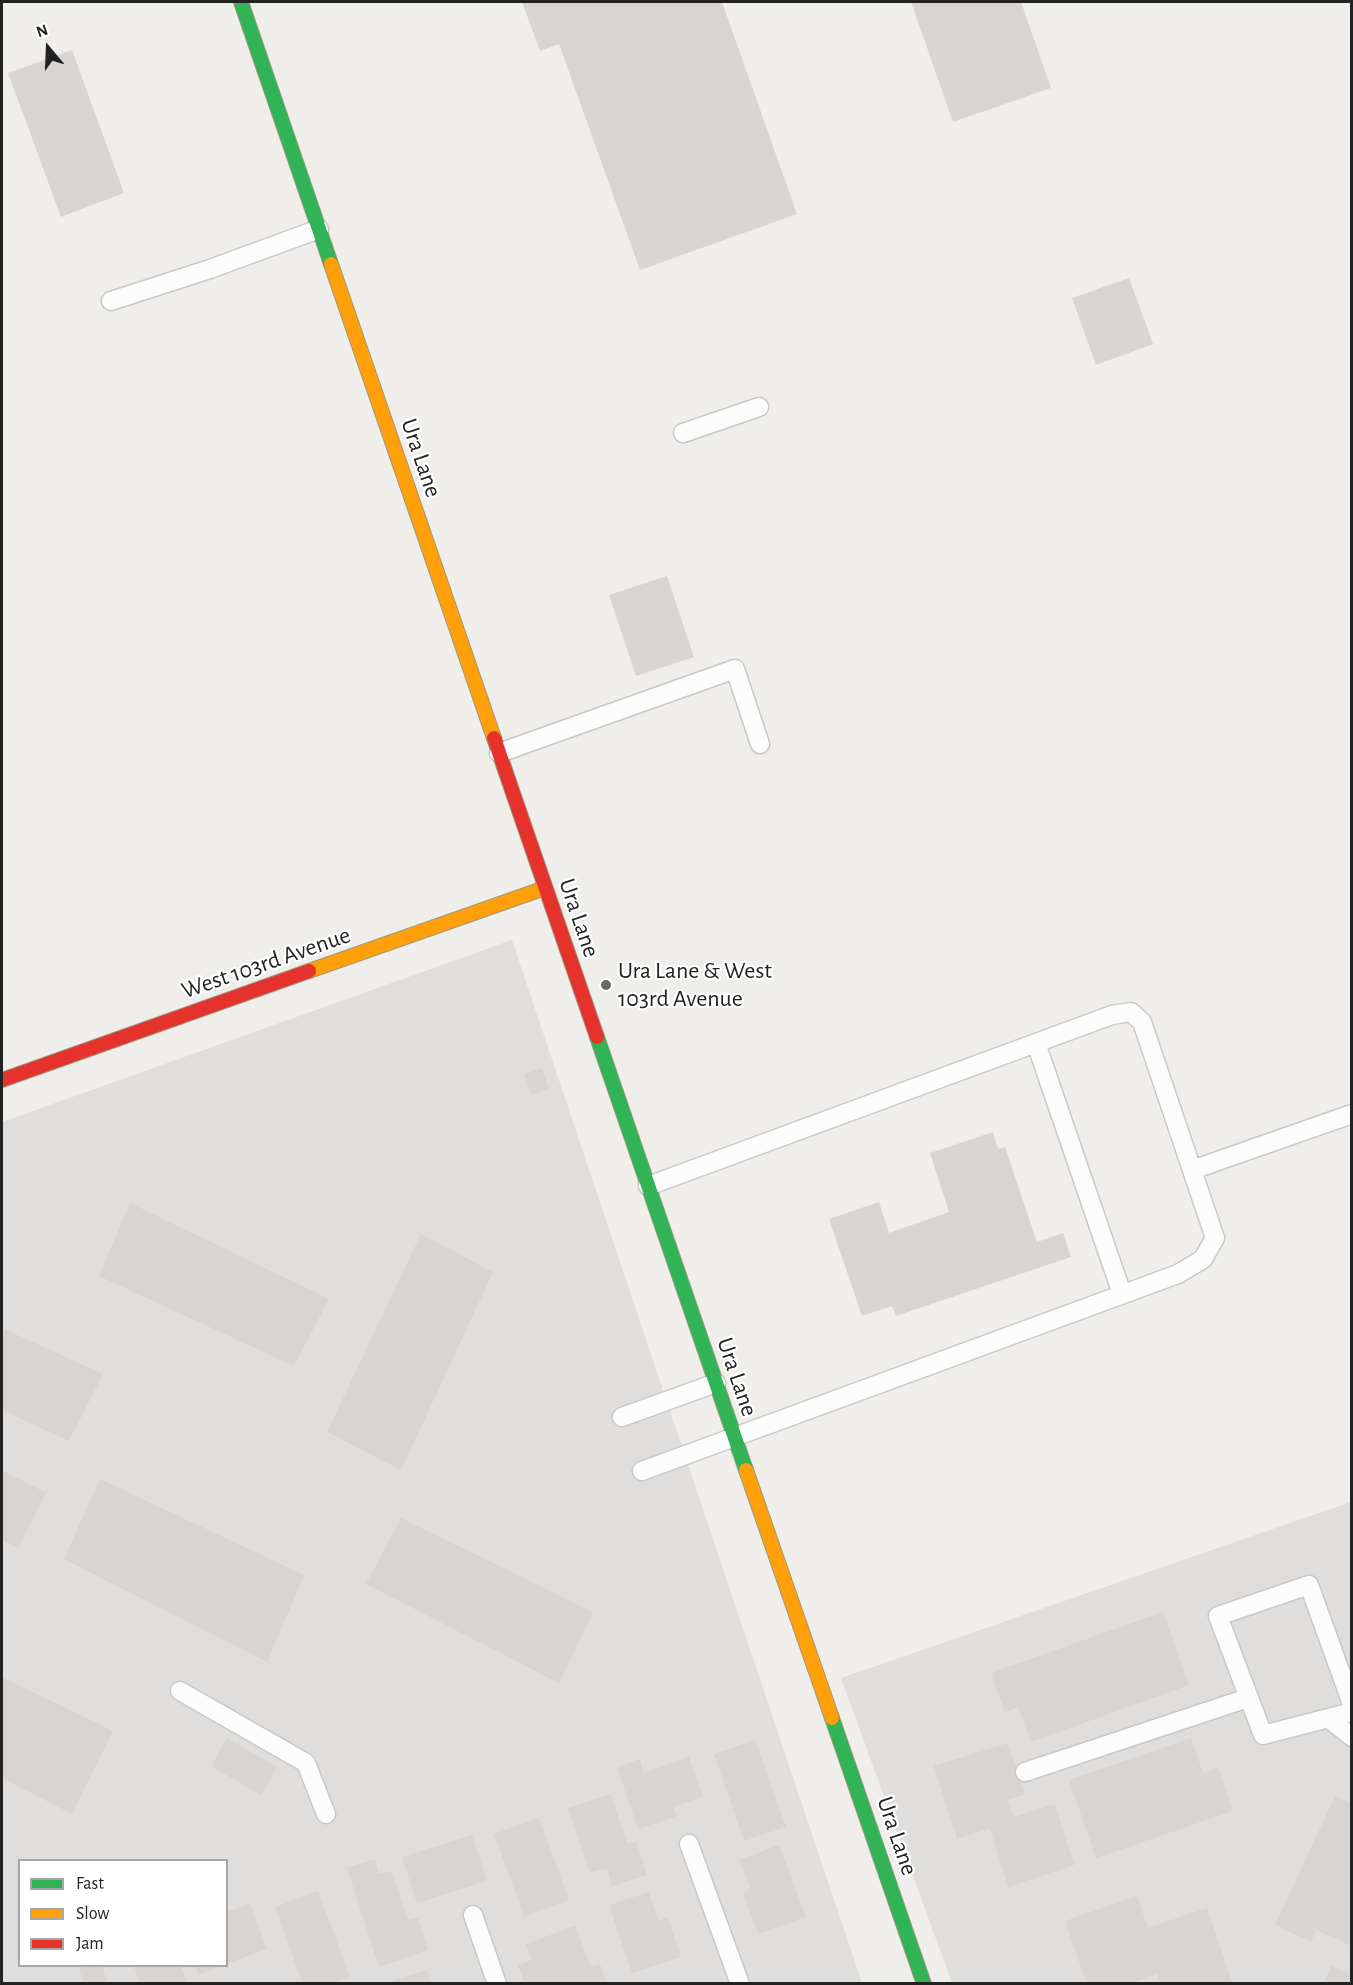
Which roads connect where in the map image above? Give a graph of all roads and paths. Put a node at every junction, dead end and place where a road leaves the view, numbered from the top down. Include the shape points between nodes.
1 (241, 2) edge
2 (319, 228) junction
3 (111, 301) dead end
4 (759, 407) dead end
5 (683, 433) dead end
6 (760, 744) dead end
7 (499, 753) junction
8 (545, 888) junction
9 (1036, 1042) junction
10 (2, 1080) edge
11 (1352, 1114) edge
12 (1192, 1170) junction
13 (648, 1186) junction
14 (1122, 1294) junction
15 (716, 1383) junction
16 (622, 1417) dead end
17 (734, 1437) junction
18 (642, 1471) dead end
19 (180, 1691) dead end
20 (1248, 1698) junction
21 (1352, 1704) edge
22 (1352, 1712) edge
23 (1328, 1718) junction
24 (1352, 1737) edge
25 (1024, 1772) dead end
26 (326, 1814) dead end
27 (689, 1845) dead end
28 (473, 1915) dead end
29 (734, 1982) edge
30 (497, 1983) edge
31 (924, 1983) edge

1 - 2 street, Ura Lane
2 - 3 lane
2 - 7 street, Ura Lane
4 - 5 lane
6 - 7 lane via 735,669
7 - 8 street, Ura Lane
8 - 10 street, West 103rd Avenue
8 - 13 street, Ura Lane
9 - 12 lane via 1131,1012 1142,1022
9 - 13 lane
9 - 14 lane
11 - 12 lane
12 - 14 lane via 1215,1238 1203,1259 1178,1274
13 - 15 street, Ura Lane
14 - 17 lane
15 - 16 lane
15 - 17 street, Ura Lane
17 - 18 lane
17 - 31 street, Ura Lane
19 - 26 lane via 306,1763
20 - 21 lane via 1218,1616 1309,1585
20 - 23 lane via 1263,1735
20 - 25 lane
22 - 23 lane
23 - 24 lane
27 - 29 lane
28 - 30 lane

